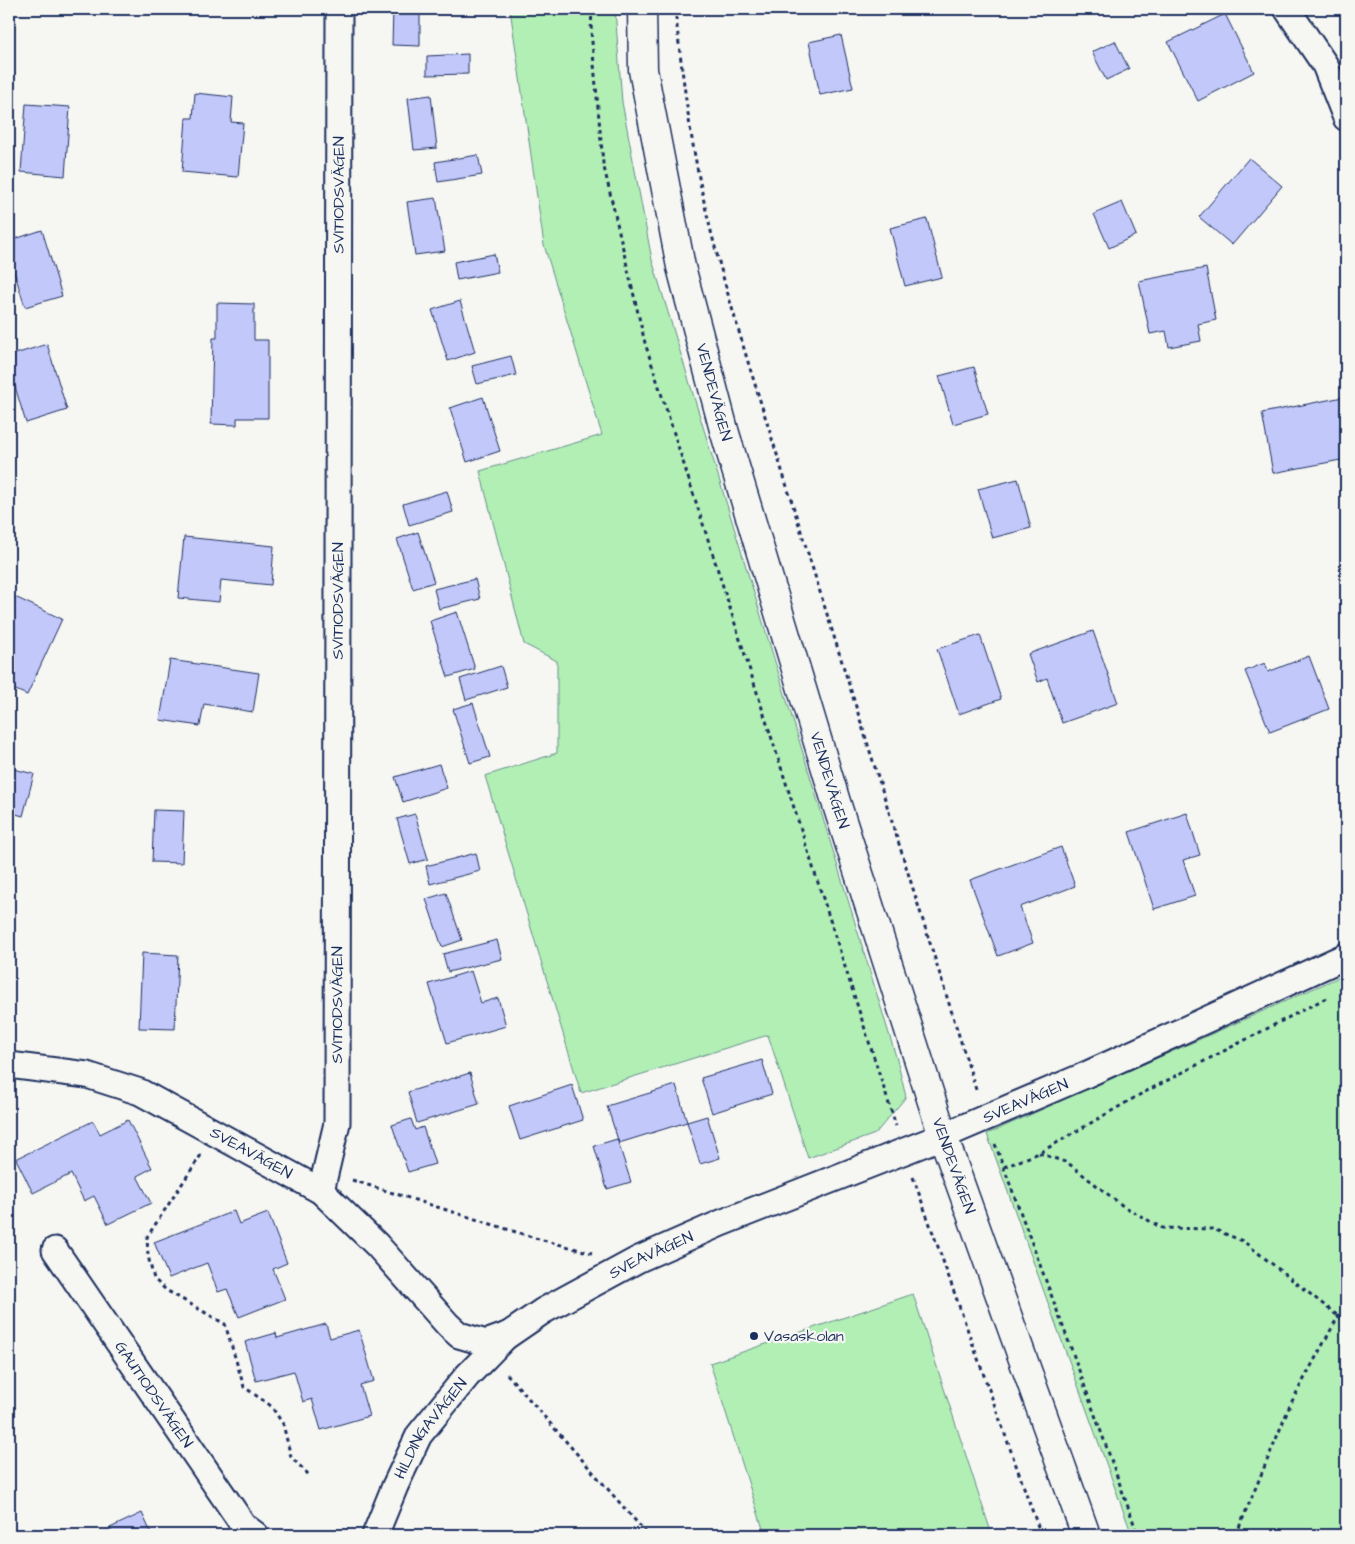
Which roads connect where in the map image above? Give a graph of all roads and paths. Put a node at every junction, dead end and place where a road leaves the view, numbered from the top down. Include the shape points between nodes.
1 (339, 9) edge
2 (592, 9) edge
3 (642, 9) edge
4 (676, 9) edge
5 (1287, 9) edge
6 (1346, 118) edge
7 (1346, 956) edge
8 (1329, 996) dead end
9 (9, 1065) edge
10 (985, 1118) junction
11 (216, 1133) junction
12 (942, 1136) junction
13 (904, 1151) junction
14 (1039, 1153) junction
15 (1004, 1167) junction
16 (323, 1181) junction
17 (55, 1250) dead end
18 (632, 1263) junction
19 (1346, 1302) edge
20 (1338, 1316) junction
21 (1346, 1320) edge
22 (508, 1334) junction
23 (488, 1354) junction
24 (310, 1476) dead end
25 (256, 1535) edge
26 (375, 1535) edge
27 (648, 1535) edge
28 (1041, 1535) edge
29 (1086, 1535) edge
30 (1138, 1535) edge
31 (1236, 1535) edge

1 - 16 street, SVITIODSVÄGEN via 337,1123
2 - 13 path via 591,31 603,163 645,343
3 - 12 street, VENDEVÄGEN via 643,70 650,108 681,267 724,430 836,802
4 - 10 path via 682,81 715,248
5 - 6 street via 1325,65
7 - 10 street, SVEAVÄGEN
8 - 14 path via 1141,1094
9 - 11 street, SVEAVÄGEN via 87,1075 140,1092
10 - 12 street, SVEAVÄGEN
10 - 15 path
11 - 16 street, SVEAVÄGEN
11 - 24 path via 147,1237 154,1279 166,1290 225,1324 244,1387 271,1406 283,1424 291,1457
12 - 13 street, SVEAVÄGEN
12 - 29 street, VENDEVÄGEN
13 - 18 street, SVEAVÄGEN via 721,1223
13 - 28 path
14 - 15 path
14 - 20 path via 1068,1163 1123,1206 1162,1228 1213,1229 1243,1241
15 - 30 path
16 - 18 path
16 - 22 street, SVEAVÄGEN via 459,1335 486,1343
17 - 25 street, GAUTIODSVÄGEN via 244,1526
18 - 22 street, SVEAVÄGEN via 543,1311
19 - 20 path
20 - 21 path
20 - 31 path via 1291,1403
22 - 23 street, HILDINGAVÄGEN
23 - 26 street, HILDINGAVÄGEN via 419,1436
23 - 27 path

